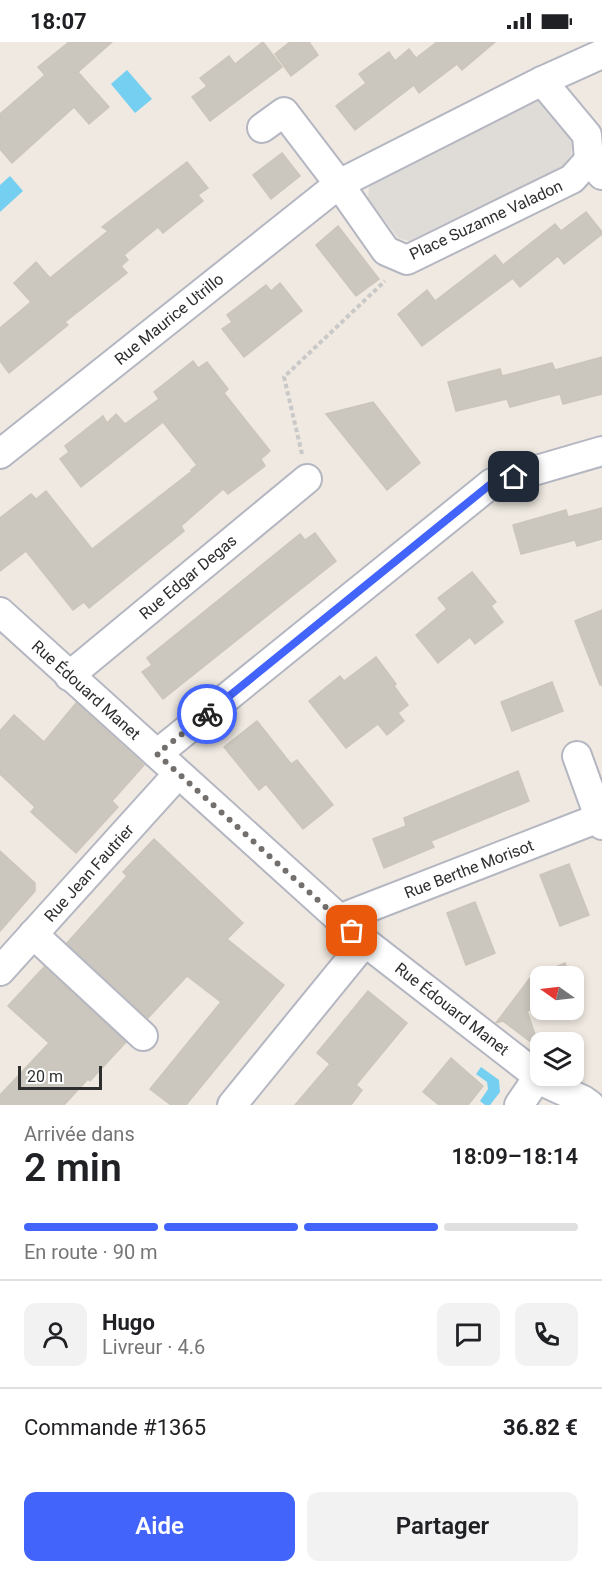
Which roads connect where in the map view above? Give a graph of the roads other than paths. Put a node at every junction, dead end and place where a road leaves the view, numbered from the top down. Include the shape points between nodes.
1 (602, 54) edge
2 (542, 81) junction
3 (262, 128) dead end
4 (596, 168) edge
5 (339, 184) junction
6 (602, 450) edge
7 (0, 454) edge
8 (308, 479) road end
9 (0, 612) edge
10 (69, 676) junction
11 (157, 754) junction
12 (577, 756) dead end
13 (177, 774) junction
14 (600, 822) edge
15 (339, 919) junction
16 (33, 934) junction
17 (365, 942) junction
18 (0, 971) edge
19 (143, 1036) dead end
20 (530, 1071) edge
21 (532, 1086) edge
22 (552, 1086) edge
23 (232, 1105) edge
24 (519, 1105) edge
25 (590, 1105) edge

1 - 2 street, Rue Maurice Utrillo
2 - 4 street, Place Suzanne Valadon via 587,135
2 - 5 street, Rue Maurice Utrillo
3 - 5 street via 284,112
4 - 5 street, Place Suzanne Valadon via 407,260 386,251
5 - 7 street, Rue Maurice Utrillo
6 - 11 street via 492,483
8 - 10 street, Rue Edgar Degas
9 - 10 street, Rue Édouard Manet
10 - 11 street, Rue Édouard Manet
11 - 13 street, Rue Édouard Manet
12 - 14 street, Rue Berthe Morisot
13 - 15 street, Rue Édouard Manet
13 - 16 street, Rue Jean Fautrier
14 - 15 street, Rue Berthe Morisot
15 - 17 street, Rue Édouard Manet
16 - 18 street, Rue Jean Fautrier
16 - 19 street
17 - 20 street, Rue Édouard Manet
17 - 23 street
21 - 24 street
22 - 25 street, Rue Édouard Manet

